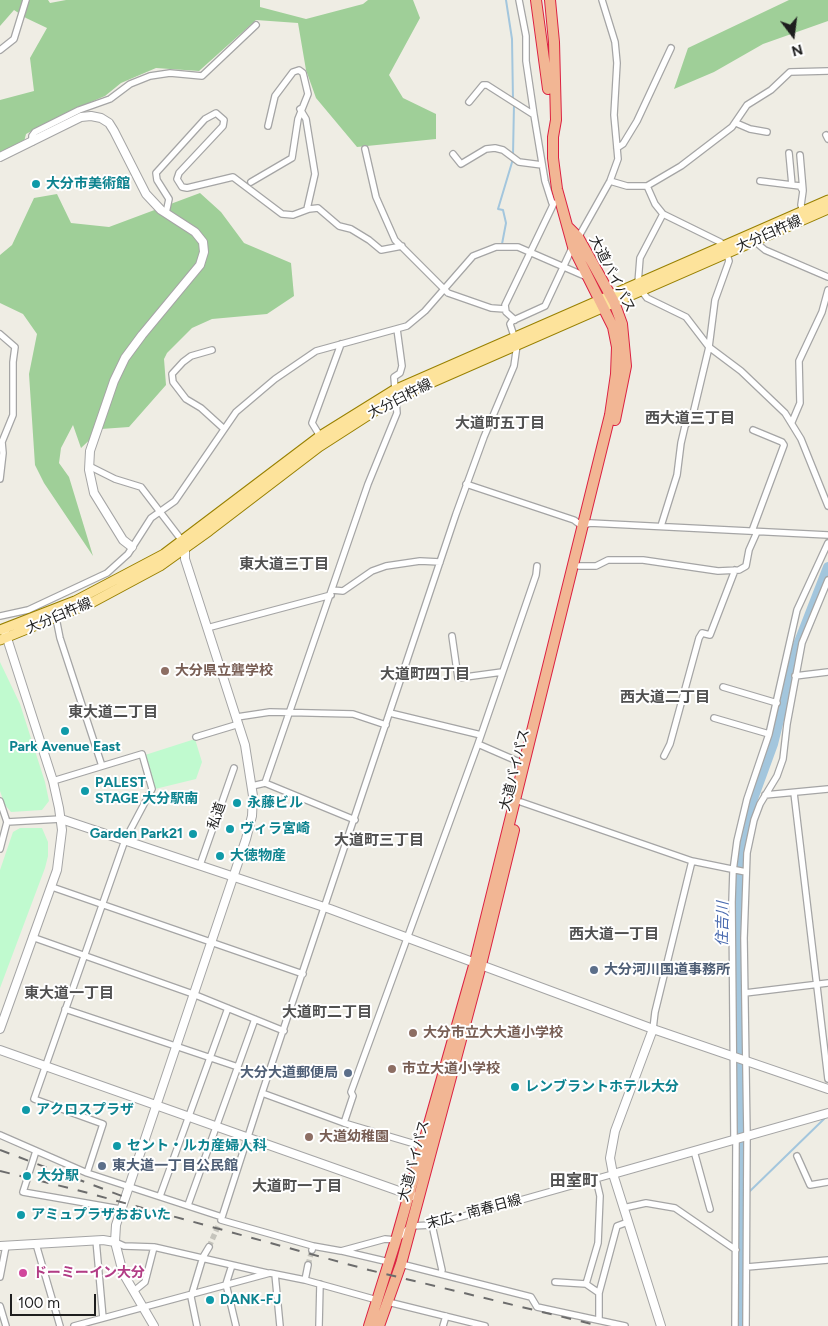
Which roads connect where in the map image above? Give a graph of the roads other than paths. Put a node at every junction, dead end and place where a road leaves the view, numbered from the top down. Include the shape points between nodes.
1 (26, 0) edge
2 (519, 0) edge
3 (536, 0) edge
4 (550, 0) edge
5 (602, 0) edge
6 (256, 25) dead end
7 (671, 48) dead end
8 (0, 50) edge
9 (828, 71) edge
10 (469, 102) dead end
11 (300, 109) junction
12 (534, 115) junction
13 (736, 123) junction
14 (268, 126) dead end
15 (768, 132) dead end
16 (553, 137) junction
17 (32, 142) junction
18 (617, 148) junction
19 (365, 149) dead end
20 (788, 153) dead end
21 (454, 154) dead end
22 (800, 155) dead end
23 (0, 157) edge
24 (542, 166) junction
25 (610, 181) junction
26 (760, 181) dead end
27 (251, 182) dead end
28 (792, 185) junction
29 (647, 186) junction
30 (803, 191) junction
31 (828, 200) edge
32 (556, 202) junction
33 (828, 209) edge
34 (307, 210) junction
35 (166, 213) junction
36 (663, 214) junction
37 (804, 215) junction
38 (568, 227) junction
39 (578, 237) junction
40 (752, 238) junction
41 (402, 246) junction
42 (573, 247) junction
43 (726, 249) junction
44 (529, 253) junction
45 (563, 268) junction
46 (828, 277) edge
47 (589, 279) junction
48 (640, 287) junction
49 (444, 290) junction
50 (828, 290) edge
51 (607, 301) junction
52 (505, 310) junction
53 (515, 320) junction
54 (397, 329) junction
55 (0, 334) edge
56 (515, 341) junction
57 (341, 344) junction
58 (709, 348) junction
59 (212, 350) dead end
60 (396, 394) junction
61 (792, 422) junction
62 (223, 428) junction
63 (753, 430) dead end
64 (320, 436) junction
65 (88, 466) junction
66 (0, 479) edge
67 (466, 484) junction
68 (828, 506) edge
69 (162, 511) junction
70 (586, 524) junction
71 (661, 526) junction
72 (755, 532) junction
73 (828, 535) edge
74 (828, 543) edge
75 (184, 545) junction
76 (132, 547) junction
77 (440, 562) junction
78 (537, 566) dead end
79 (579, 566) junction
80 (735, 570) junction
81 (828, 580) edge
82 (331, 592) junction
83 (0, 616) edge
84 (56, 618) junction
85 (207, 628) junction
86 (3, 634) edge
87 (452, 636) dead end
88 (502, 672) junction
89 (828, 672) edge
90 (796, 676) junction
91 (723, 687) dead end
92 (776, 704) junction
93 (289, 712) junction
94 (390, 713) junction
95 (714, 718) dead end
96 (238, 720) junction
97 (386, 724) junction
98 (769, 734) junction
99 (481, 735) junction
100 (196, 737) dead end
101 (478, 744) junction
102 (664, 756) dead end
103 (524, 764) junction
104 (102, 766) junction
105 (234, 768) dead end
106 (53, 781) junction
107 (264, 783) junction
108 (252, 786) junction
109 (828, 789) edge
110 (794, 793) junction
111 (765, 795) junction
112 (0, 801) edge
113 (521, 802) junction
114 (61, 819) junction
115 (355, 820) junction
116 (7, 822) junction
117 (125, 840) junction
118 (0, 849) edge
119 (692, 861) junction
120 (200, 865) junction
121 (734, 871) junction
122 (745, 872) junction
123 (232, 876) junction
124 (52, 887) junction
125 (102, 904) junction
126 (326, 908) junction
127 (32, 937) junction
128 (406, 937) junction
129 (210, 943) junction
130 (84, 955) junction
131 (478, 963) junction
132 (303, 974) junction
133 (828, 982) edge
134 (816, 984) junction
135 (745, 993) junction
136 (193, 994) junction
137 (65, 1008) junction
138 (228, 1008) junction
139 (255, 1019) junction
140 (0, 1029) edge
141 (653, 1029) junction
142 (284, 1031) junction
143 (175, 1046) junction
144 (0, 1050) edge
145 (734, 1057) junction
146 (210, 1058) junction
147 (745, 1061) junction
148 (45, 1066) junction
149 (238, 1067) junction
150 (828, 1079) edge
151 (828, 1089) edge
152 (262, 1093) junction
153 (155, 1104) junction
154 (828, 1112) edge
155 (189, 1116) junction
156 (344, 1123) junction
157 (216, 1126) junction
158 (0, 1135) edge
159 (747, 1136) junction
160 (249, 1137) junction
161 (735, 1139) junction
162 (422, 1149) junction
163 (694, 1150) junction
164 (36, 1151) junction
165 (797, 1156) dead end
166 (87, 1174) junction
167 (613, 1174) junction
168 (596, 1179) junction
169 (828, 1182) edge
170 (127, 1187) junction
171 (160, 1196) junction
172 (413, 1196) junction
173 (188, 1205) junction
174 (624, 1208) junction
175 (120, 1209) junction
176 (710, 1209) dead end
177 (221, 1220) junction
178 (628, 1222) junction
179 (432, 1225) junction
180 (411, 1226) junction
181 (96, 1240) junction
182 (396, 1240) junction
183 (115, 1242) junction
184 (36, 1244) junction
185 (3, 1246) edge
186 (154, 1247) junction
187 (209, 1247) tunnel mouth
188 (736, 1250) junction
189 (341, 1251) junction
190 (203, 1257) junction
191 (828, 1260) edge
192 (389, 1262) junction
193 (401, 1264) junction
194 (232, 1265) junction
195 (308, 1265) tunnel mouth
196 (747, 1267) junction
197 (272, 1273) junction
198 (441, 1274) junction
199 (0, 1277) edge
200 (305, 1280) junction
201 (555, 1282) dead end
202 (226, 1284) junction
203 (320, 1284) junction
204 (586, 1284) junction
205 (134, 1290) junction
206 (192, 1292) junction
207 (599, 1293) junction
208 (382, 1301) junction
209 (0, 1306) edge
210 (144, 1306) junction
211 (446, 1316) junction
212 (103, 1318) junction
213 (599, 1320) junction
214 (6, 1326) edge
215 (60, 1326) edge
216 (74, 1326) edge
217 (154, 1326) edge
218 (197, 1326) edge
219 (236, 1326) edge
220 (280, 1326) edge
221 (319, 1326) edge
222 (369, 1326) edge
223 (379, 1326) edge
224 (443, 1326) edge
225 (485, 1326) edge
226 (625, 1326) edge
227 (661, 1326) edge
228 (735, 1326) edge
229 (746, 1326) edge

1 - 8 street via 14,39
2 - 12 street
3 - 16 highway, 大道バイパス via 547,63 549,121
4 - 16 highway, 大道バイパス via 556,120
5 - 18 street via 615,42
6 - 17 street via 202,76 164,73 150,76 130,84 110,99 35,132
7 - 18 street via 637,121
9 - 13 street via 790,72 771,90 747,105
10 - 12 street via 483,85 487,85
11 - 14 street via 309,91 299,70 293,72 275,96
11 - 27 street via 292,158
11 - 34 street via 306,119 315,174
12 - 24 street
13 - 15 street
13 - 29 street via 681,166
16 - 32 highway, 大道バイパス
17 - 23 street
17 - 35 street via 81,117 95,116 105,120 116,134 142,188
18 - 25 street via 617,164
19 - 41 street via 378,203 394,238
20 - 28 street
21 - 24 street via 461,164 486,149 495,148 519,162
22 - 30 street
24 - 32 street
25 - 29 street via 627,186
25 - 39 street
26 - 28 street
28 - 30 street via 800,186
29 - 36 street via 654,204
30 - 37 street via 801,205
31 - 37 main road, 大分臼杵線
32 - 38 highway, 大道バイパス
32 - 44 street
33 - 37 main road, 大分臼杵線
34 - 35 street via 292,215 282,214 233,177 187,188 179,184 179,173 224,126 224,120 216,113 205,119 156,173 169,199
34 - 41 street via 320,209 339,226 369,240 381,250
35 - 65 street via 199,236 204,258 125,358 94,439
36 - 43 street via 710,236
36 - 48 street via 640,258
37 - 40 main road, 大分臼杵線
38 - 39 highway, 大道バイパス
38 - 42 highway, 大道バイパス
39 - 42 street
39 - 51 highway, 大道バイパス
40 - 43 main road, 大分臼杵線
40 - 46 street via 774,254
41 - 49 street
42 - 45 street
42 - 47 highway, 大道バイパス
43 - 48 main road, 大分臼杵線
43 - 58 street via 729,261 714,305
44 - 45 street
44 - 49 street via 507,246 484,250 466,263
44 - 52 street
45 - 47 street
45 - 53 street via 545,306
47 - 51 highway, 大道バイパス
48 - 51 main road, 大分臼杵線
48 - 58 street via 647,298 686,317
49 - 52 street via 457,297
49 - 54 street via 414,322
50 - 61 street via 822,312 799,361 800,403
51 - 56 main road, 大分臼杵線
51 - 70 highway, 大道バイパス via 625,337 626,366
52 - 53 street
53 - 56 street via 510,326
54 - 57 street
54 - 60 street via 402,366 394,377
55 - 66 street via 16,347 13,415 2,442
56 - 60 main road, 大分臼杵線
56 - 67 street via 514,366
57 - 62 street via 316,351 275,379 236,412
57 - 64 street via 312,423
58 - 61 street via 756,384
58 - 71 street via 693,414 680,443 676,475
59 - 62 street via 190,356 172,374 172,382 186,399
60 - 64 main road, 大分臼杵線
60 - 75 main road, 大分臼杵線
60 - 82 street via 397,413 368,484
61 - 68 street
62 - 69 street via 175,501
63 - 72 street via 784,445
64 - 75 main road, 大分臼杵線
65 - 69 street via 115,479 139,485
65 - 76 street via 96,497 123,540
67 - 70 street
67 - 77 street
69 - 75 street
69 - 76 street via 151,518
70 - 71 street
70 - 79 highway, 大道バイパス
70 - 103 highway, 大道バイパス
71 - 72 street
72 - 73 street
72 - 80 street via 746,566
74 - 92 street via 797,610
75 - 84 main road, 大分臼杵線 via 128,584
75 - 85 street via 185,559
75 - 86 main road, 大分臼杵線 via 89,595
76 - 83 street via 106,573 91,582 28,610
77 - 82 street via 386,566 372,571 343,591
77 - 94 street
78 - 88 street
79 - 80 street via 596,566 608,560 643,560 718,571
79 - 113 highway, 大道バイパス
80 - 102 street via 710,635 702,633 699,638
81 - 90 street via 805,636
82 - 85 street
82 - 93 street
84 - 86 main road, 大分臼杵線
84 - 104 street
85 - 96 street
86 - 106 street
87 - 88 street via 458,678
88 - 99 street
89 - 90 street
90 - 111 street via 783,760
91 - 92 street
92 - 98 street
93 - 96 street via 270,712
93 - 97 street via 352,714
93 - 107 street
94 - 97 street
94 - 99 street
95 - 98 street
96 - 100 street
96 - 108 street
97 - 115 street
98 - 121 street via 741,822
99 - 101 street
101 - 103 street
101 - 128 street
103 - 131 highway, 大道バイパス
104 - 106 street
104 - 117 street via 142,754 152,789
105 - 120 street, 私道
106 - 114 street
107 - 108 street
107 - 115 street
108 - 123 street via 252,816
109 - 110 street
110 - 111 street
110 - 134 street
111 - 122 street via 754,820
112 - 116 street
113 - 119 street
113 - 131 highway, 大道バイパス
114 - 116 street
114 - 117 street
114 - 124 street via 60,855
115 - 126 street
116 - 118 street
117 - 120 street
117 - 125 street
119 - 121 street
119 - 141 street
120 - 123 street
121 - 122 street
121 - 145 street
122 - 135 street
123 - 126 street
123 - 129 street
124 - 125 street
124 - 127 street
125 - 129 street
125 - 130 street
126 - 128 street
126 - 132 street
127 - 130 street
127 - 140 street
128 - 131 street
128 - 156 street via 350,1092 353,1096
129 - 132 street
129 - 136 street
130 - 136 street
130 - 137 street
131 - 141 street
131 - 162 highway, 大道バイパス
131 - 172 highway, 大道バイパス
132 - 142 street
133 - 134 street
134 - 135 street
134 - 150 street
135 - 147 street
136 - 138 street
136 - 143 street
137 - 143 street
137 - 148 street
138 - 139 street
138 - 146 street
139 - 142 street
139 - 149 street
141 - 145 street
141 - 167 street via 613,1138 610,1158
142 - 152 street
143 - 146 street
143 - 153 street
144 - 148 street
145 - 147 street
145 - 161 street
146 - 149 street
146 - 155 street
147 - 151 street
147 - 159 street
148 - 153 street
148 - 166 street via 34,1099 103,1124
149 - 157 street
152 - 156 street
152 - 160 street
153 - 155 street
153 - 170 street
154 - 159 street
155 - 157 street
155 - 171 street
156 - 162 street via 415,1144
157 - 160 street
157 - 173 street
158 - 164 street
159 - 161 street
159 - 196 street
160 - 172 street
160 - 177 street
161 - 163 street
161 - 188 street
162 - 172 highway, 大道バイパス
163 - 167 street
163 - 176 street
164 - 166 street
164 - 175 street via 22,1192
165 - 169 street via 810,1185
166 - 170 street
167 - 168 street, 末広・南春日線
167 - 174 street
168 - 179 street, 末広・南春日線
168 - 204 street via 600,1196 598,1243
170 - 171 street
170 - 175 street
171 - 173 street
172 - 180 highway, 大道バイパス
172 - 182 highway, 大道バイパス
173 - 177 street
174 - 178 street
174 - 188 street via 646,1203 675,1208
175 - 183 street
177 - 189 street via 312,1248
178 - 207 street via 617,1226
178 - 227 street
179 - 180 street, 末広・南春日線
179 - 198 street
180 - 182 street, 末広・南春日線
180 - 193 highway, 大道バイパス
181 - 183 street
181 - 184 street
181 - 212 street
182 - 189 street via 385,1239
182 - 192 highway, 大道バイパス
183 - 186 street via 124,1246
183 - 205 street via 123,1273
184 - 185 street
184 - 215 street
185 - 199 street
186 - 190 street
186 - 205 street via 145,1282
187 - 190 street
188 - 228 street
189 - 192 street
190 - 194 street
190 - 206 street
191 - 196 street
192 - 208 highway, 大道バイパス
193 - 198 street
193 - 208 highway, 大道バイパス
194 - 197 street
194 - 202 street
195 - 200 street
196 - 229 street
197 - 200 street
197 - 202 street
197 - 220 street
198 - 213 street via 530,1297 538,1307
200 - 203 street
201 - 204 street
202 - 206 street
202 - 219 street
203 - 208 street
203 - 221 street
204 - 207 street
205 - 210 street
206 - 210 street
206 - 218 street
207 - 213 street
208 - 211 street
208 - 222 highway, 大道バイパス
208 - 223 highway, 大道バイパス
209 - 214 street
210 - 212 street
210 - 217 street
211 - 224 street
211 - 225 street
212 - 216 street
213 - 226 street

